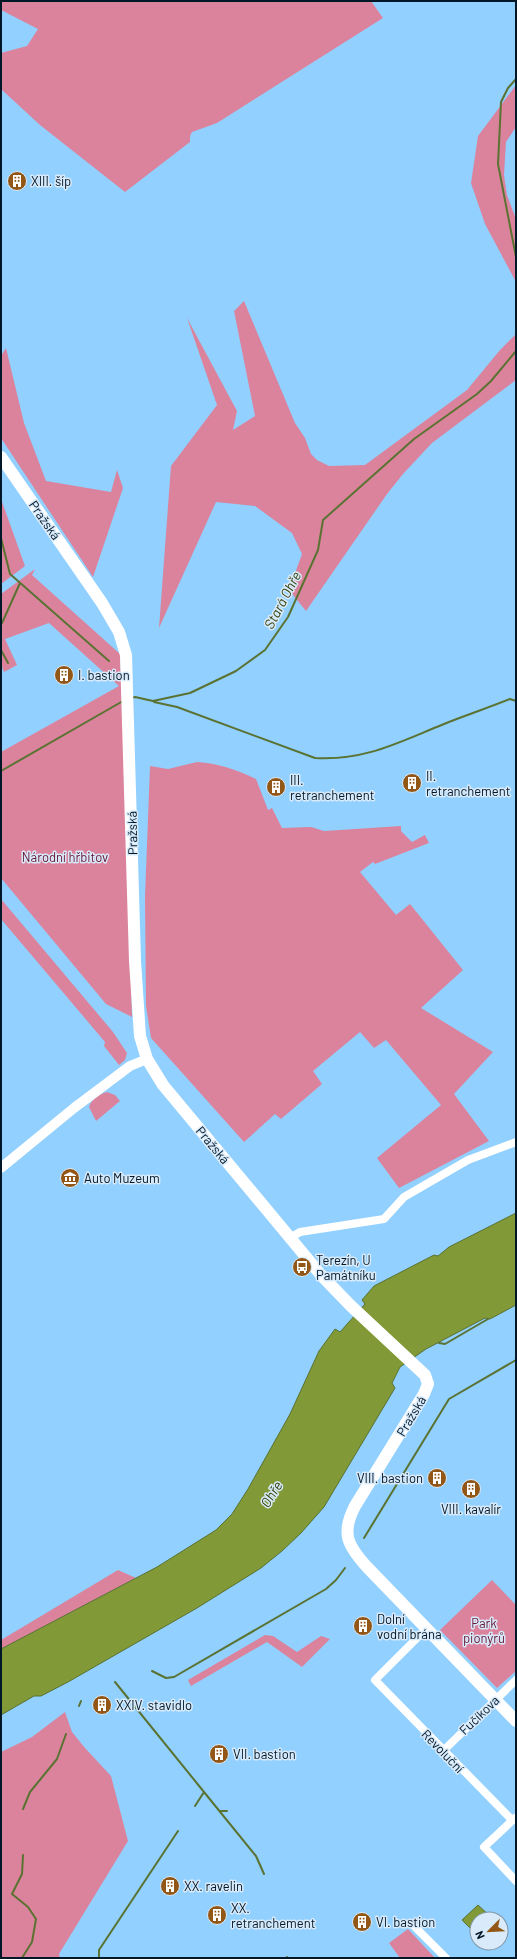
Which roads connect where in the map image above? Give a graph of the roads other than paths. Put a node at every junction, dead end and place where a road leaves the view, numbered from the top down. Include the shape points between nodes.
1 (1, 457) edge
2 (147, 1059) junction
3 (516, 1142) edge
4 (1, 1168) edge
5 (290, 1238) junction
6 (426, 1629) junction
7 (516, 1680) edge
8 (495, 1700) junction
9 (516, 1721) edge
10 (443, 1751) junction
11 (514, 1819) edge
12 (516, 1881) edge
13 (414, 1926) dead end
14 (446, 1958) edge

1 - 2 main road, Pražská via 112,619 126,655 135,961 140,1036
2 - 4 street via 124,1071 74,1108
2 - 5 main road, Pražská via 163,1085
3 - 5 street via 468,1160 404,1197 384,1219 300,1232
5 - 6 main road, Pražská via 351,1306 425,1375 428,1384 424,1394 355,1506 347,1532 349,1543 360,1560
6 - 8 main road, Pražská
6 - 10 street, Revoluční via 375,1680
7 - 8 street, Fučíkova
8 - 9 main road, Pražská
8 - 10 street, Fučíkova
10 - 11 street, Revoluční
11 - 12 street via 484,1847
13 - 14 street

